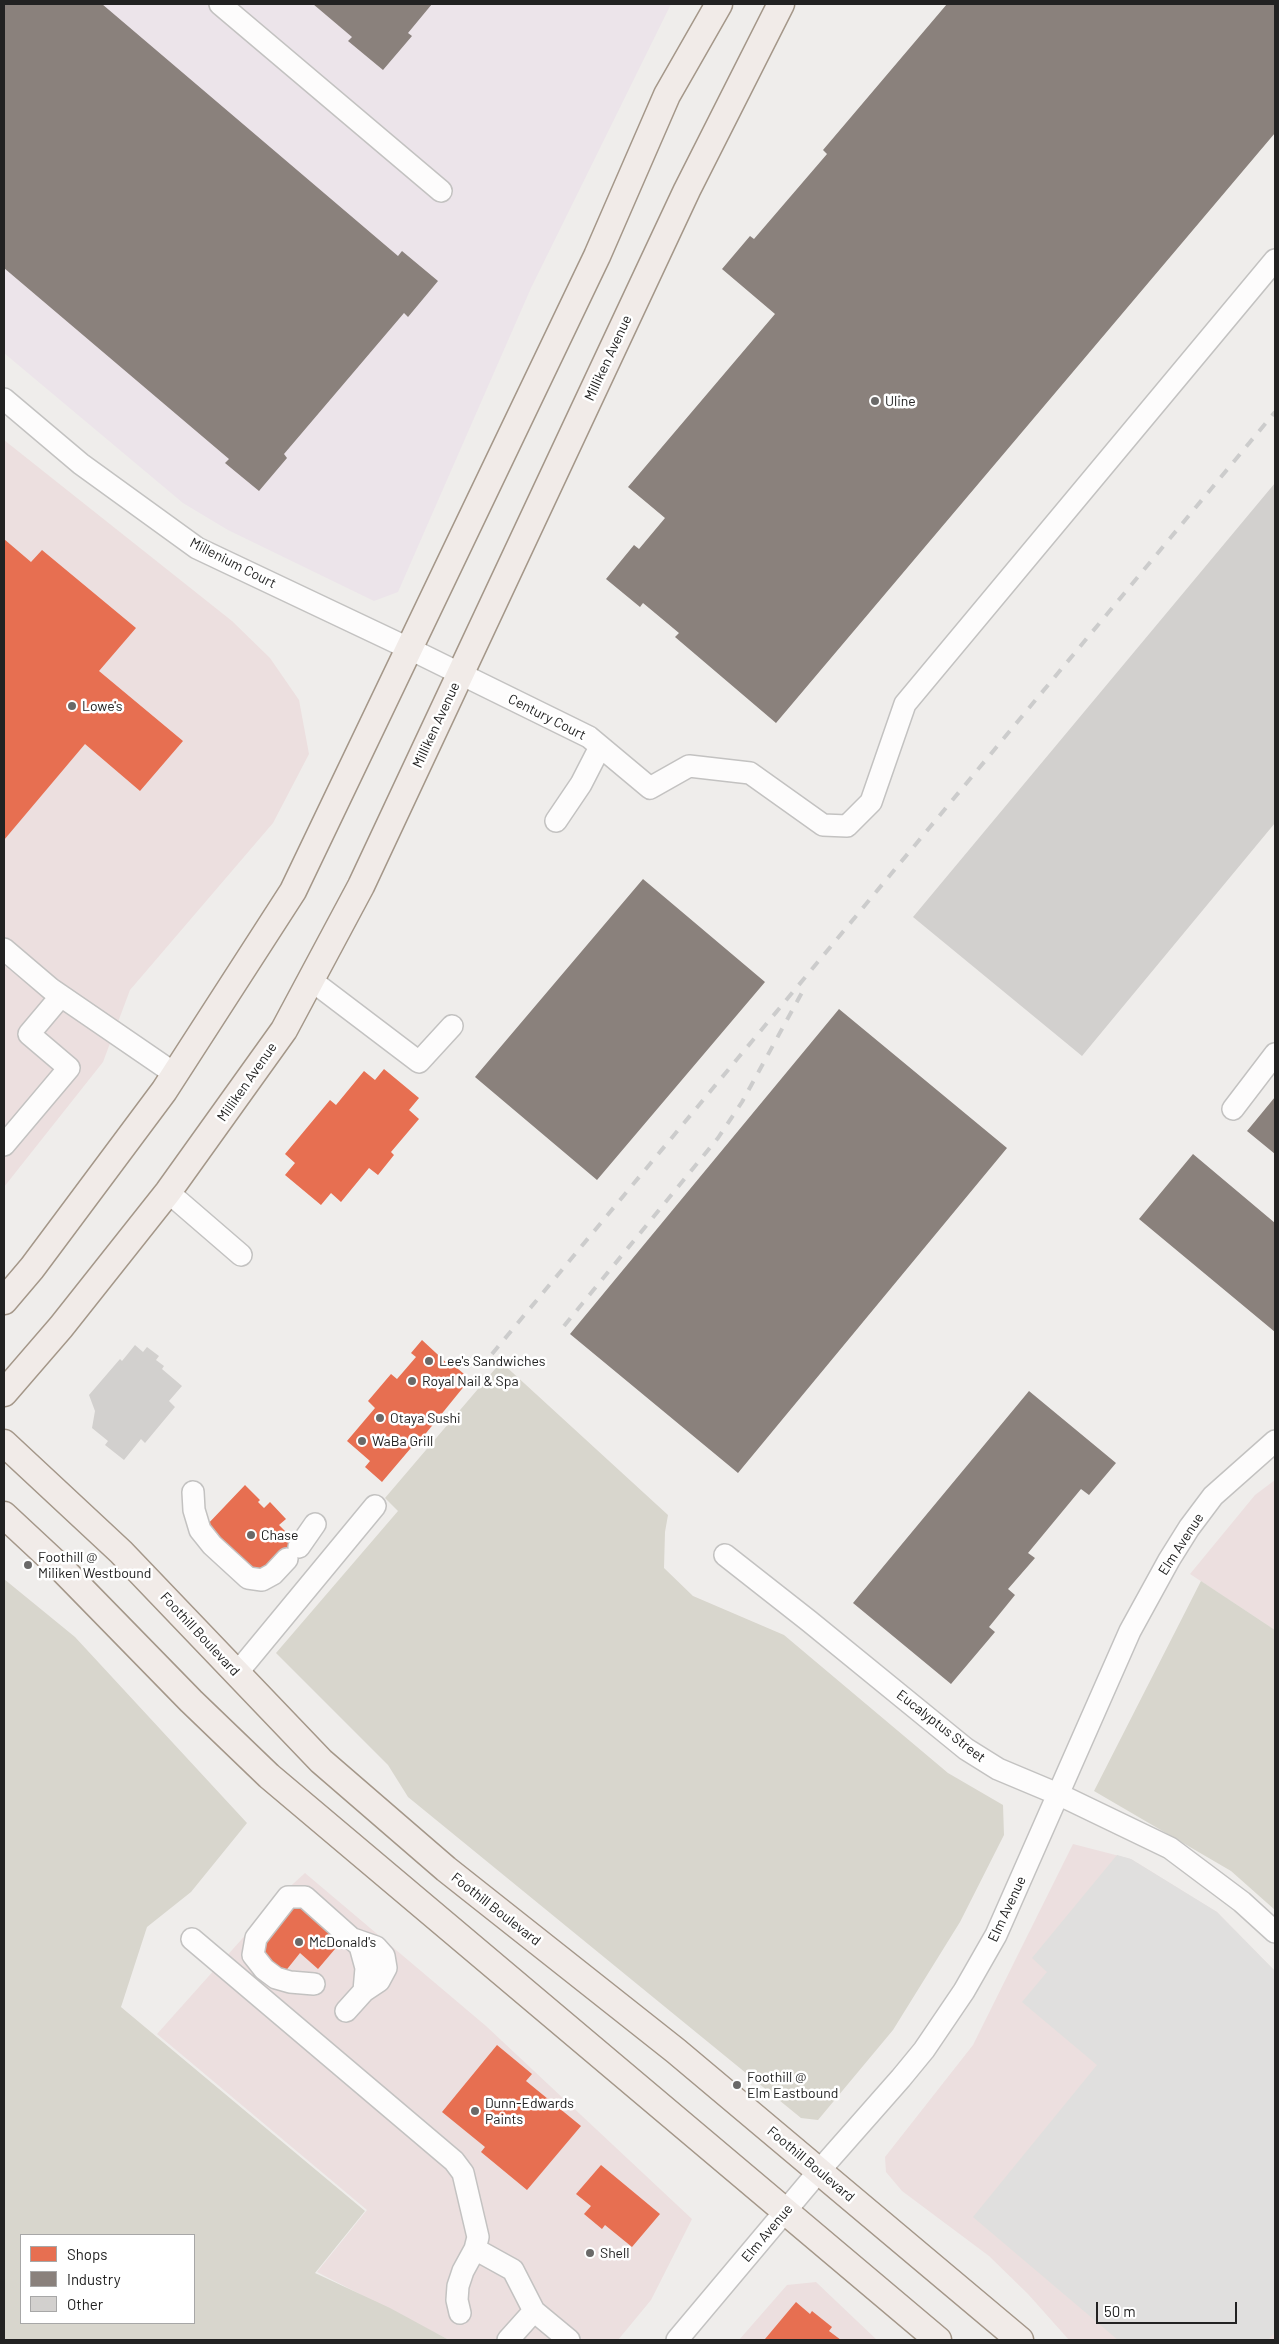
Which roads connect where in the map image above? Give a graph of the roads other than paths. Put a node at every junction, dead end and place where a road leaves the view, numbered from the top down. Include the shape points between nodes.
1 (220, 4) edge
2 (719, 4) edge
3 (781, 4) edge
4 (441, 191) dead end
5 (1275, 260) edge
6 (4, 399) edge
7 (408, 648) junction
8 (460, 674) junction
9 (600, 747) junction
10 (556, 821) dead end
11 (4, 949) edge
12 (311, 980) junction
13 (60, 996) junction
14 (452, 1026) dead end
15 (1275, 1054) edge
16 (175, 1074) junction
17 (1233, 1109) dead end
18 (4, 1145) edge
19 (168, 1192) junction
20 (241, 1255) dead end
21 (4, 1301) edge
22 (4, 1393) edge
23 (1275, 1441) edge
24 (4, 1443) edge
25 (193, 1492) dead end
26 (375, 1506) dead end
27 (4, 1515) edge
28 (315, 1524) dead end
29 (725, 1555) dead end
30 (237, 1673) junction
31 (1060, 1795) junction
32 (1275, 1932) edge
33 (192, 1939) dead end
34 (314, 1984) dead end
35 (346, 2011) dead end
36 (819, 2171) junction
37 (785, 2212) junction
38 (475, 2249) junction
39 (534, 2311) junction
40 (460, 2313) dead end
41 (508, 2340) edge
42 (569, 2340) edge
43 (677, 2340) edge
44 (938, 2340) edge
45 (1020, 2340) edge

1 - 4 street
2 - 7 main road via 667,95 593,265
3 - 8 main road, Milliken Avenue via 686,190
5 - 9 street, Century Court via 905,704 871,802 847,826 823,825 750,774 689,766 650,788
6 - 7 street, Millenium Court via 81,464 197,548
7 - 8 street, Millenium Court
7 - 16 main road via 293,891
8 - 9 street, Century Court via 589,738
8 - 12 main road, Milliken Avenue via 361,886
9 - 10 street via 581,784
11 - 13 street
12 - 14 street via 419,1062
12 - 19 main road, Milliken Avenue via 284,1030
13 - 16 street
13 - 18 street via 29,1034 69,1068
15 - 17 street
16 - 21 main road via 113,1162
19 - 20 street
19 - 22 main road, Milliken Avenue
23 - 31 street, Elm Avenue via 1213,1496 1168,1560 1130,1631
24 - 30 main road, Foothill Boulevard via 121,1552
25 - 28 street via 200,1530 248,1578 262,1580 273,1574
26 - 30 street
27 - 37 main road via 269,1776
29 - 31 street, Eucalyptus Street via 966,1748 998,1769
30 - 36 main road, Foothill Boulevard via 320,1761 446,1868 676,2051
31 - 32 street, Eucalyptus Street via 1170,1848 1242,1902
31 - 36 street, Elm Avenue via 996,1935 964,1992 924,2050
33 - 38 street via 454,2161 470,2197 478,2237
34 - 35 street via 276,1978 253,1954 256,1938 288,1897 305,1897 360,1946 366,1968 364,1991
36 - 37 street, Elm Avenue
36 - 45 main road, Foothill Boulevard
37 - 43 street, Elm Avenue
37 - 44 main road
38 - 39 street via 513,2270
38 - 40 street via 458,2286
39 - 41 street
39 - 42 street

